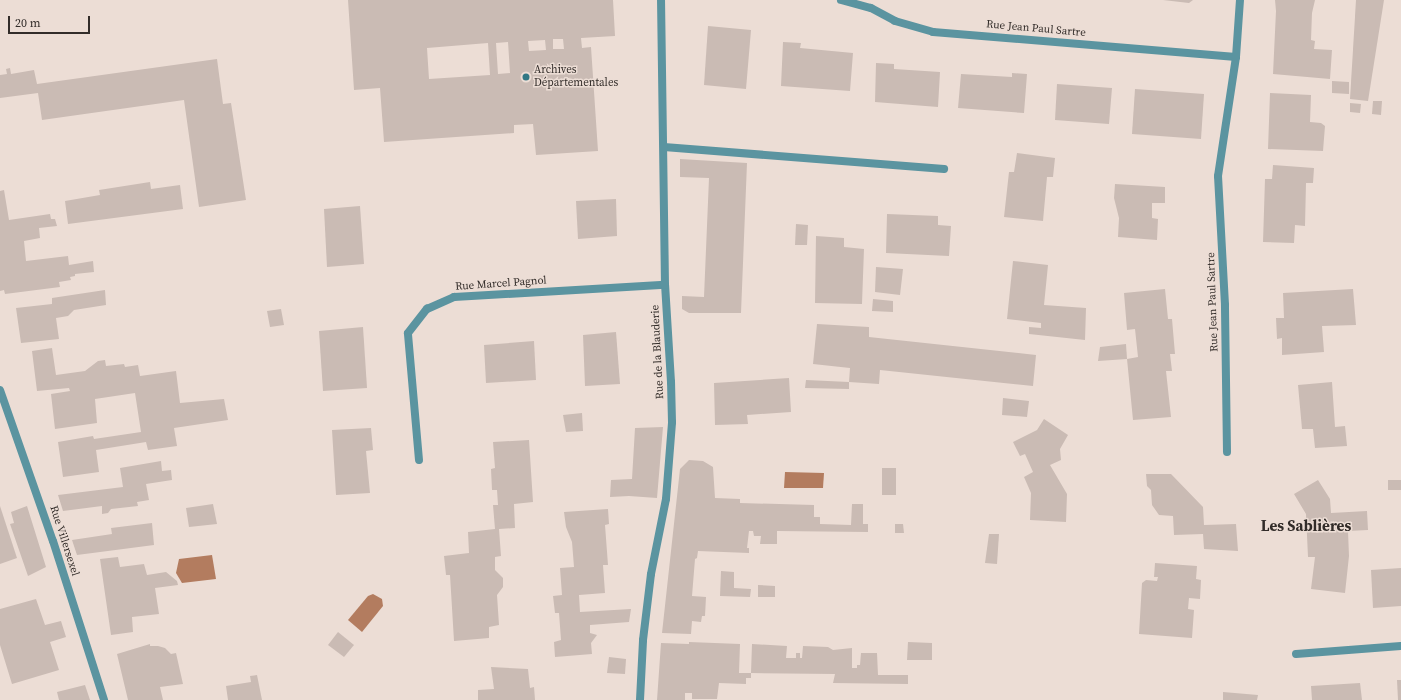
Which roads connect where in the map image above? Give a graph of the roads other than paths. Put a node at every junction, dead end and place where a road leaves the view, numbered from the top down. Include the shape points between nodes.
1 (661, 0) edge
2 (841, 0) edge
3 (1240, 0) edge
4 (1236, 57) junction
5 (664, 147) junction
6 (944, 169) dead end
7 (665, 285) junction
8 (0, 390) edge
9 (1227, 452) dead end
10 (419, 460) dead end
11 (1401, 646) edge
12 (1296, 654) dead end
13 (104, 700) edge
14 (640, 700) edge

1 - 5 street, Rue de la Blauderie
2 - 4 street, Rue Jean Paul Sartre via 871,8 895,21 933,32
3 - 4 street, Rue Jean Paul Sartre
4 - 9 street, Rue Jean Paul Sartre via 1218,176 1226,305
5 - 6 street
5 - 7 street, Rue de la Blauderie
7 - 10 street, Rue Marcel Pagnol via 454,297 427,309 408,333
7 - 14 street, Rue de la Blauderie via 672,422 666,499 651,574 643,640
8 - 13 street, Rue Villersexel via 54,541
11 - 12 street

